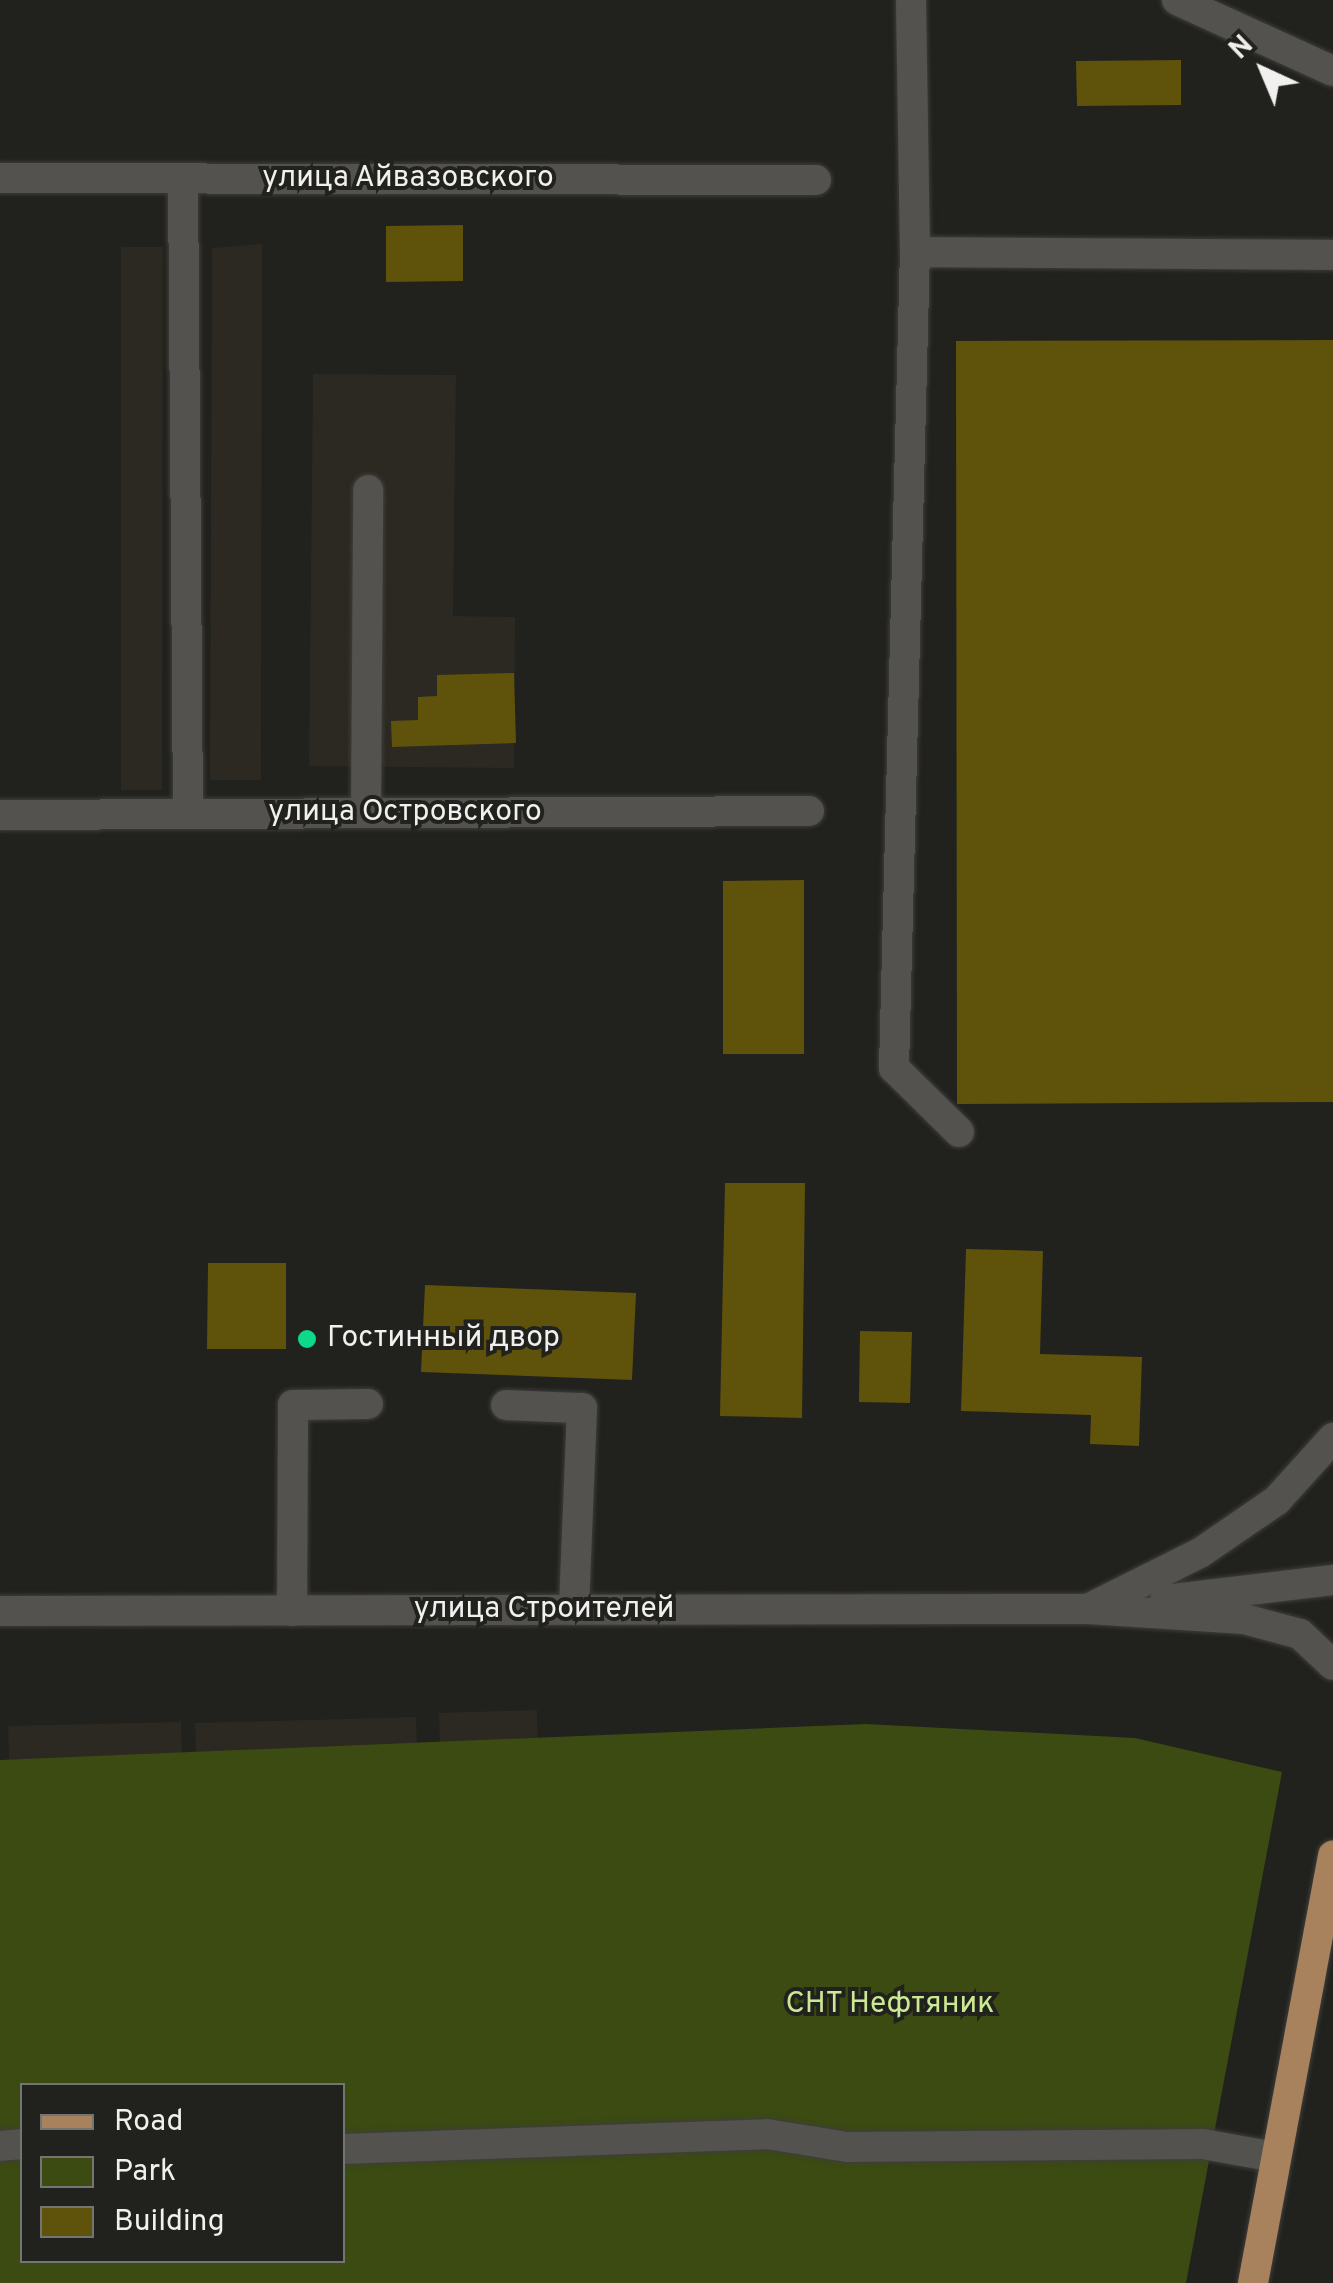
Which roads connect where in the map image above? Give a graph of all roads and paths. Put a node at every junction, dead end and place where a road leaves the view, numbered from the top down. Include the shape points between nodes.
1 (910, 0) edge
2 (1177, 0) edge
3 (1333, 71) edge
4 (0, 178) edge
5 (183, 178) junction
6 (816, 180) dead end
7 (915, 252) junction
8 (1333, 255) edge
9 (368, 490) dead end
10 (809, 811) dead end
11 (366, 813) junction
12 (188, 814) junction
13 (0, 815) edge
14 (959, 1132) dead end
15 (368, 1404) dead end
16 (506, 1405) dead end
17 (1333, 1438) edge
18 (1333, 1580) edge
19 (1088, 1609) junction
20 (574, 1610) junction
21 (292, 1611) junction
22 (0, 1612) edge
23 (1333, 1665) edge
24 (1333, 1854) edge
25 (345, 2149) edge
26 (1276, 2158) junction
27 (1253, 2283) edge

1 - 7 street
2 - 3 street
4 - 5 street, улица Айвазовского
5 - 6 street, улица Айвазовского
5 - 12 street
7 - 8 street
7 - 14 street via 894,1068
9 - 11 street
10 - 11 street, улица Островского
11 - 12 street, улица Островского
12 - 13 street, улица Островского
15 - 21 street via 292,1406
16 - 20 street via 582,1408
17 - 19 street via 1277,1500
18 - 19 street
19 - 20 street, улица Строителей
19 - 23 street via 1244,1619 1300,1634
20 - 21 street, улица Строителей
21 - 22 street, улица Строителей
24 - 26 main road
25 - 26 street via 768,2134 847,2147 1203,2144
26 - 27 main road

